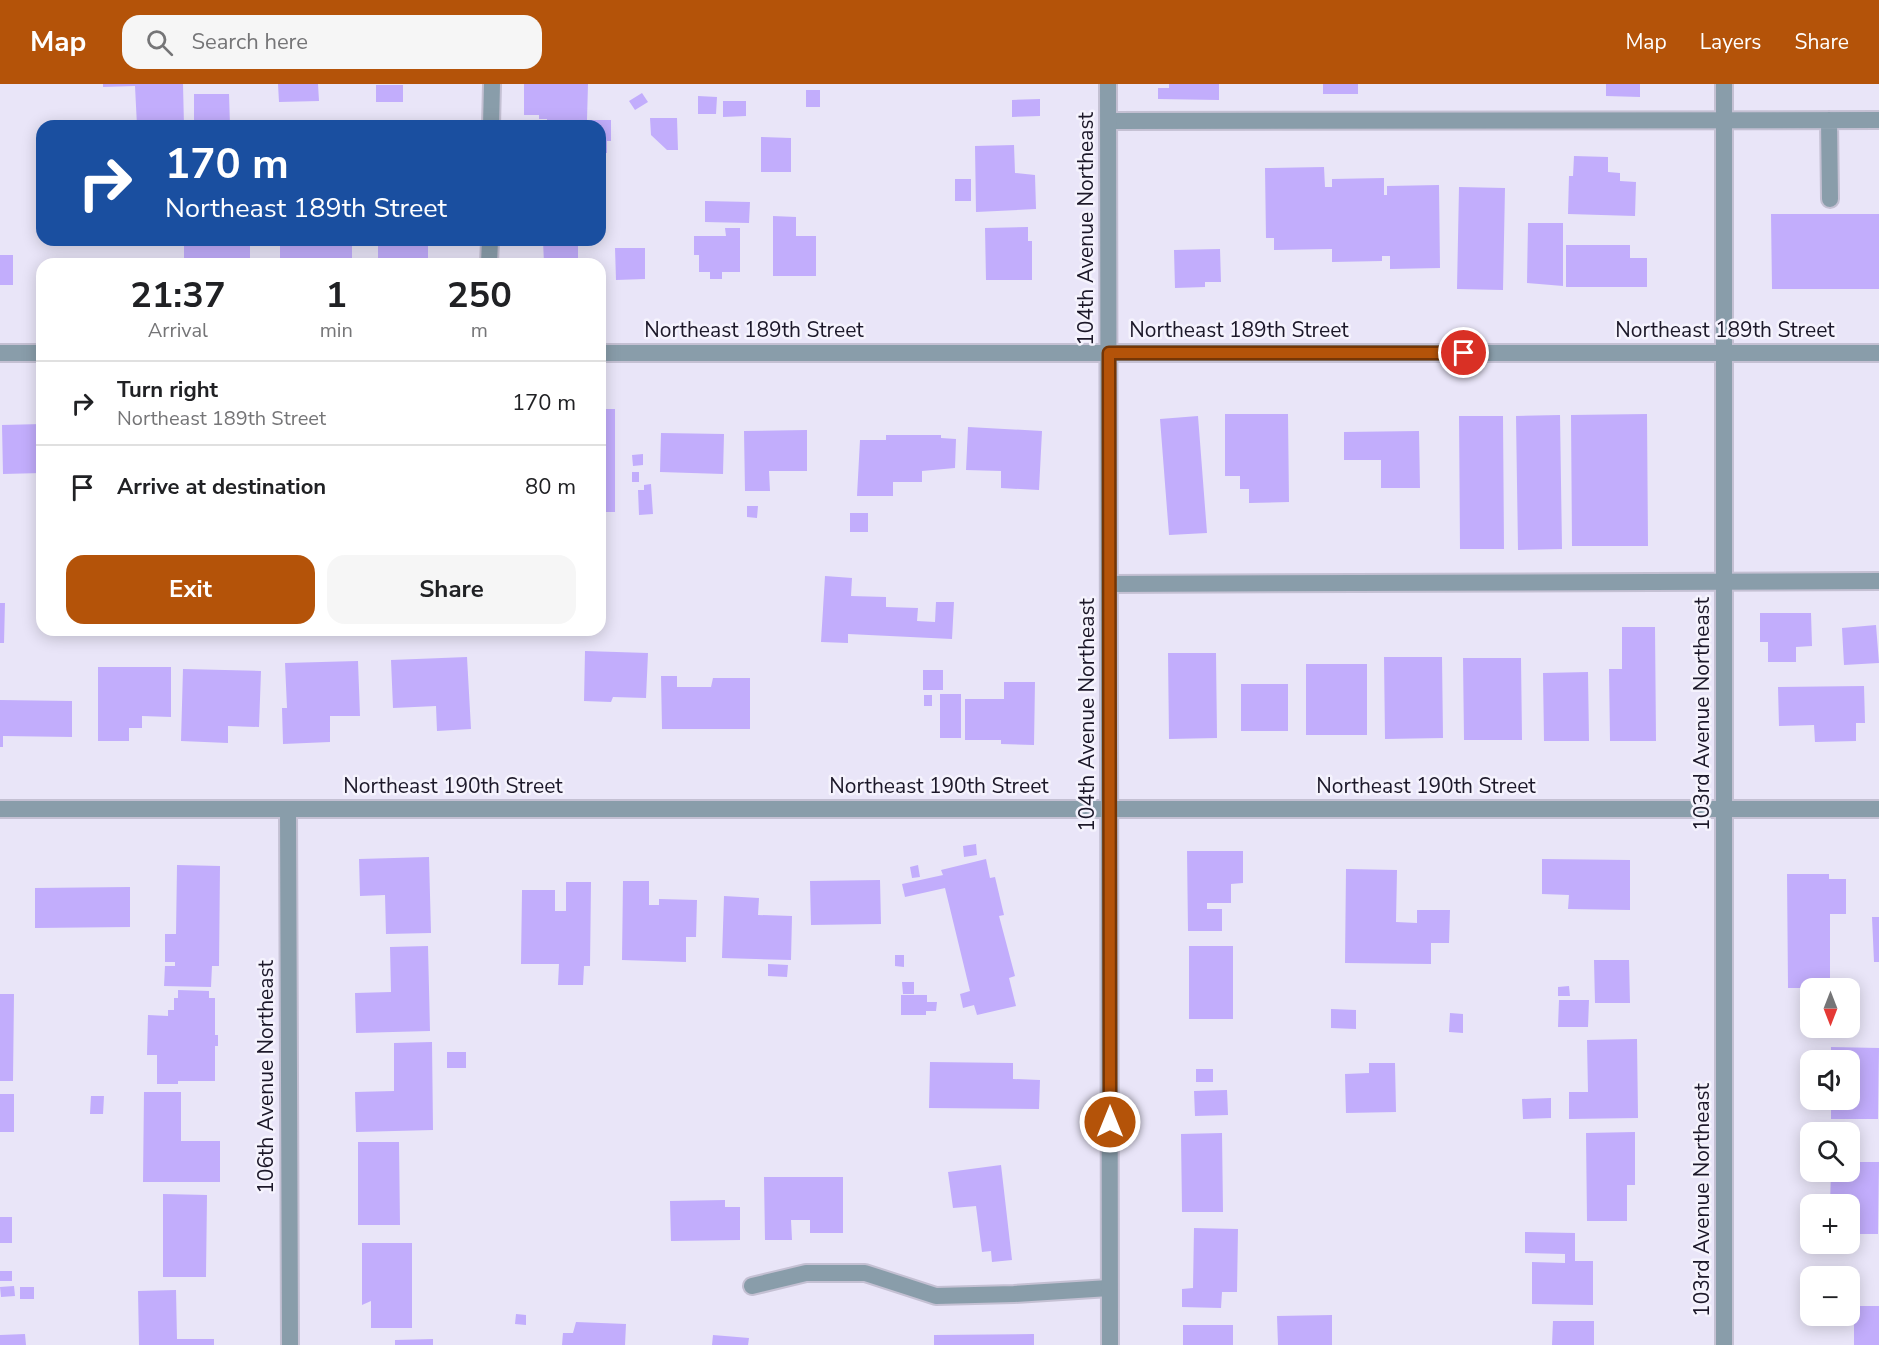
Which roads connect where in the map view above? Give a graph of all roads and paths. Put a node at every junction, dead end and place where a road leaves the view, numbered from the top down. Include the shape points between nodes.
1 (492, 84) edge
2 (1108, 84) edge
3 (1724, 84) edge
4 (491, 120) edge
5 (1828, 120) junction
6 (1879, 120) edge
7 (1724, 121) junction
8 (1109, 122) junction
9 (1830, 199) dead end
10 (0, 352) edge
11 (36, 352) edge
12 (1724, 352) junction
13 (1879, 352) edge
14 (606, 353) edge
15 (1109, 353) junction
16 (1724, 580) junction
17 (1879, 581) edge
18 (1109, 584) junction
19 (1110, 808) junction
20 (0, 809) edge
21 (288, 809) junction
22 (1724, 809) junction
23 (1879, 809) edge
24 (752, 1286) dead end
25 (1110, 1288) junction
26 (290, 1345) edge
27 (1110, 1345) edge
28 (1724, 1345) edge

1 - 4 street
2 - 8 street, 104th Avenue Northeast
3 - 7 street, 103rd Avenue Northeast
5 - 6 street
5 - 7 street
5 - 9 street
7 - 8 street
7 - 12 street, 103rd Avenue Northeast
8 - 15 street, 104th Avenue Northeast
10 - 11 street
12 - 13 street, Northeast 189th Street
12 - 15 street, Northeast 189th Street
12 - 16 street, 103rd Avenue Northeast
14 - 15 street, Northeast 189th Street
15 - 18 street, 104th Avenue Northeast
16 - 17 street
16 - 18 street
16 - 22 street, 103rd Avenue Northeast
18 - 19 street, 104th Avenue Northeast
19 - 21 street, Northeast 190th Street
19 - 22 street, Northeast 190th Street
19 - 25 street, 104th Avenue Northeast
20 - 21 street, Northeast 190th Street
21 - 26 street, 106th Avenue Northeast
22 - 23 street, Northeast 190th Street
22 - 28 street, 103rd Avenue Northeast
24 - 25 street via 806,1273 865,1273 936,1296
25 - 27 street, 104th Avenue Northeast

